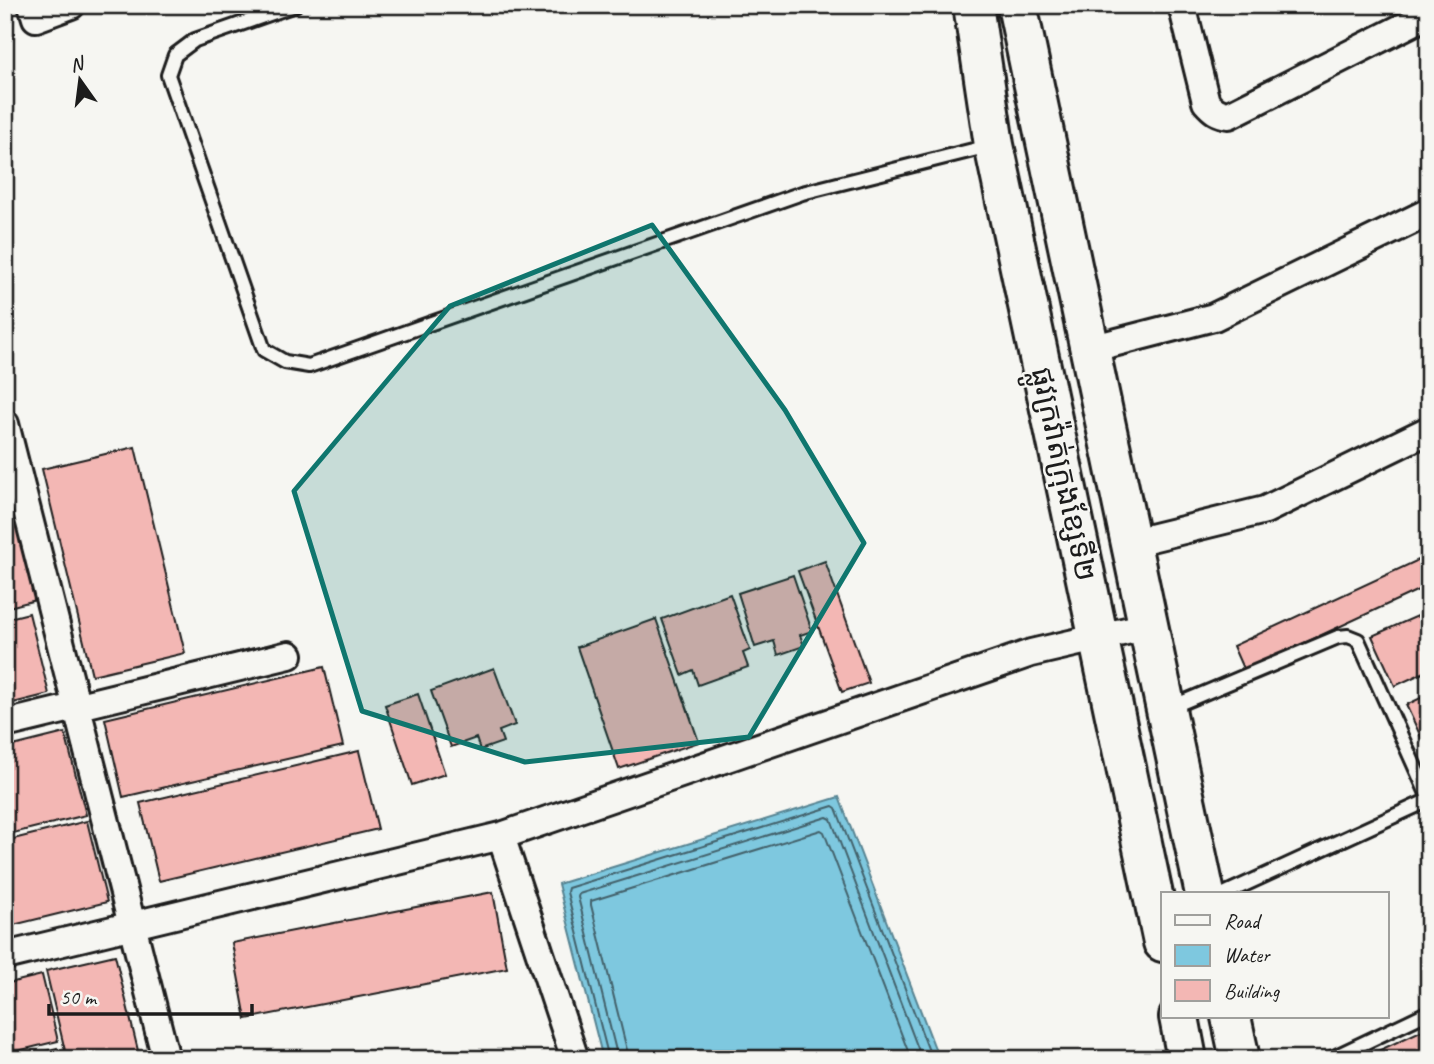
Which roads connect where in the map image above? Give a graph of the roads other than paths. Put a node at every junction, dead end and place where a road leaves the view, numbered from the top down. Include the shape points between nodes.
1 (32, 5) edge
2 (71, 5) edge
3 (295, 5) edge
4 (972, 5) edge
5 (1017, 5) edge
6 (1182, 5) edge
7 (1429, 14) edge
8 (993, 145) junction
9 (1429, 212) edge
10 (1090, 349) junction
11 (5, 424) edge
12 (1429, 430) edge
13 (14, 497) edge
14 (1130, 543) junction
15 (1148, 626) junction
16 (1098, 637) junction
17 (289, 655) dead end
18 (76, 706) junction
19 (1166, 709) junction
20 (5, 724) edge
21 (1429, 799) edge
22 (501, 836) junction
23 (1205, 892) edge
24 (1228, 892) edge
25 (131, 925) junction
26 (1161, 933) edge
27 (5, 956) edge
28 (1429, 1012) edge
29 (1179, 1018) edge
30 (1231, 1018) edge
31 (166, 1059) edge
32 (575, 1059) edge
33 (1188, 1059) edge
34 (1240, 1059) edge
35 (1330, 1059) edge

1 - 2 street via 36,18
3 - 8 lane via 195,40 175,55 169,75 264,350 285,362 309,366 802,193
4 - 8 main road, ផ្លូវក្រវ៉ាត់ក្រុងខ្សែទី២
5 - 10 main road, ផ្លូវក្រវ៉ាត់ក្រុងខ្សែទី២
6 - 7 street via 1206,102 1229,115
8 - 16 main road, ផ្លូវក្រវ៉ាត់ក្រុងខ្សែទី២
9 - 10 street via 1214,317
10 - 14 main road, ផ្លូវក្រវ៉ាត់ក្រុងខ្សែទី២
11 - 13 street
12 - 14 street via 1265,510
13 - 18 street
14 - 15 main road, ផ្លូវក្រវ៉ាត់ក្រុងខ្សែទី២
15 - 16 street
15 - 19 main road, ផ្លូវក្រវ៉ាត់ក្រុងខ្សែទី២
16 - 22 street via 1031,653
16 - 26 main road, ផ្លូវក្រវ៉ាត់ក្រុងខ្សែទី២
17 - 18 street
18 - 20 street
18 - 25 street
19 - 21 lane via 1348,636 1358,640
19 - 23 main road, ផ្លូវក្រវ៉ាត់ក្រុងខ្សែទី២
21 - 24 lane
22 - 25 street
22 - 32 street
25 - 27 street
25 - 31 street
28 - 35 lane
29 - 33 main road
30 - 34 main road

